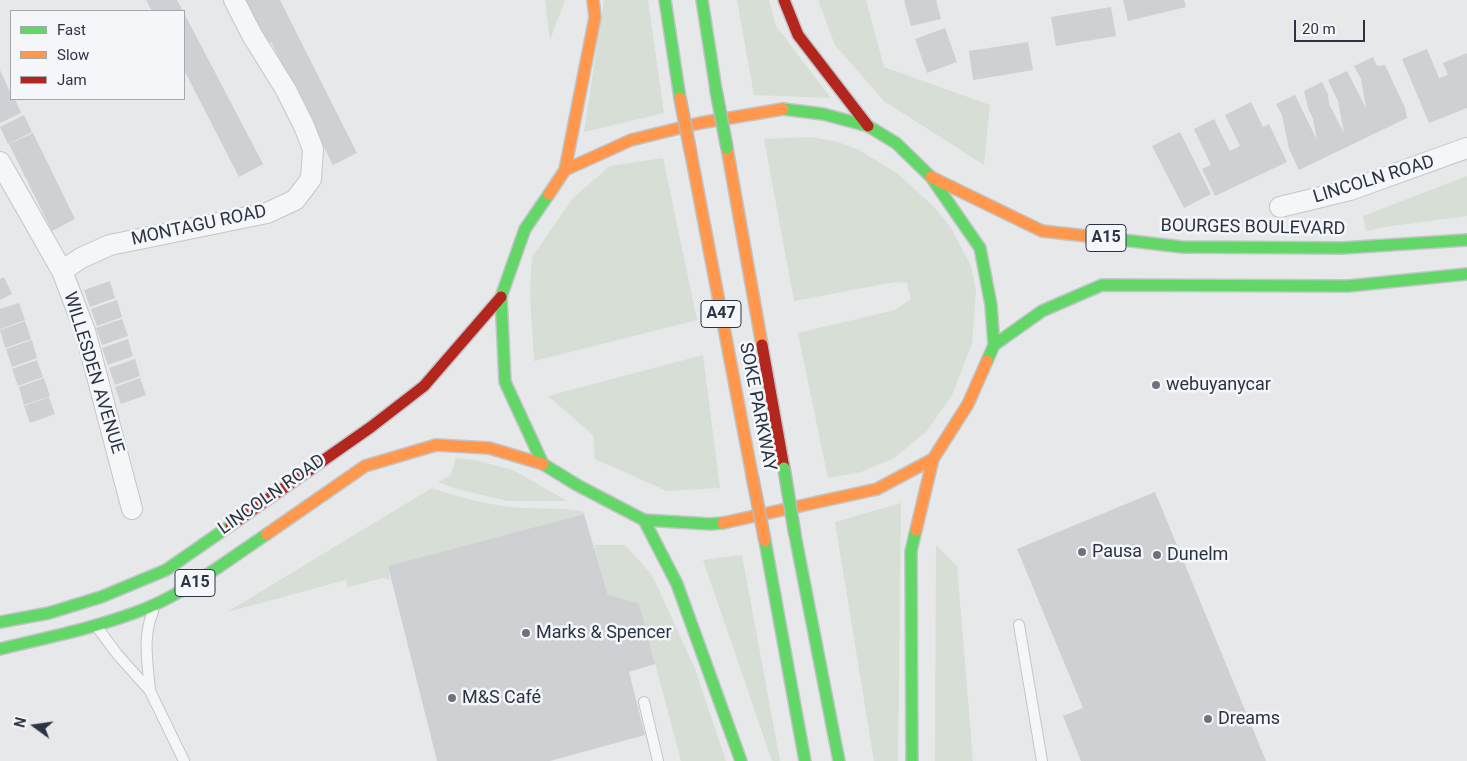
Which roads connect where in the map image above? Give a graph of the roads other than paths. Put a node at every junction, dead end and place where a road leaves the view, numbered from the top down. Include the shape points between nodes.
1 (234, 0) edge
2 (593, 0) edge
3 (665, 0) edge
4 (702, 0) edge
5 (784, 0) edge
6 (868, 126) junction
7 (1467, 148) edge
8 (0, 162) edge
9 (565, 170) junction
10 (931, 177) junction
11 (1280, 207) dead end
12 (1467, 240) edge
13 (62, 271) junction
14 (1467, 274) edge
15 (501, 297) junction
16 (994, 345) junction
17 (933, 459) junction
18 (543, 464) junction
19 (132, 509) dead end
20 (644, 520) junction
21 (160, 601) junction
22 (0, 622) edge
23 (95, 624) junction
24 (1019, 625) dead end
25 (0, 649) edge
26 (150, 690) junction
27 (644, 702) dead end
28 (184, 761) edge
29 (658, 761) edge
30 (742, 761) edge
31 (805, 761) edge
32 (839, 761) edge
33 (912, 761) edge
34 (1042, 761) edge

1 - 13 street, MONTAGU ROAD via 304,126 313,149 311,179 295,200 267,213 110,245
2 - 9 main road via 595,17
3 - 31 main road, SOKE PARKWAY / A47, bridge via 690,154
4 - 32 main road, SOKE PARKWAY / A47, bridge via 795,535
5 - 6 main road via 798,35
6 - 9 main road via 823,114 783,109 700,123 631,140
6 - 10 main road via 896,143
7 - 11 street, LINCOLN ROAD via 1350,190
8 - 13 street, WILLESDEN AVENUE
9 - 15 main road via 524,229
10 - 12 main road, BOURGES BOULEVARD / A15 via 1042,230 1135,242 1182,247 1342,248
10 - 16 main road via 980,248 991,305
13 - 19 street, WILLESDEN AVENUE via 85,331
14 - 16 main road via 1348,286 1102,285 1042,311
15 - 18 main road via 505,382
15 - 22 main road, LINCOLN ROAD / A15 via 424,386 371,427 166,570 101,597 48,613
16 - 17 main road via 968,404
17 - 20 main road via 877,489 732,522
17 - 33 main road via 911,551
18 - 20 main road, LINCOLN ROAD
18 - 21 main road, LINCOLN ROAD / A15 via 489,448 436,445 365,466 192,585
20 - 30 main road via 677,584
21 - 23 main road, LINCOLN ROAD / A15
21 - 26 lane via 152,612 146,633
23 - 25 main road, LINCOLN ROAD / A15
23 - 26 lane
24 - 34 lane
26 - 28 lane
27 - 29 lane

